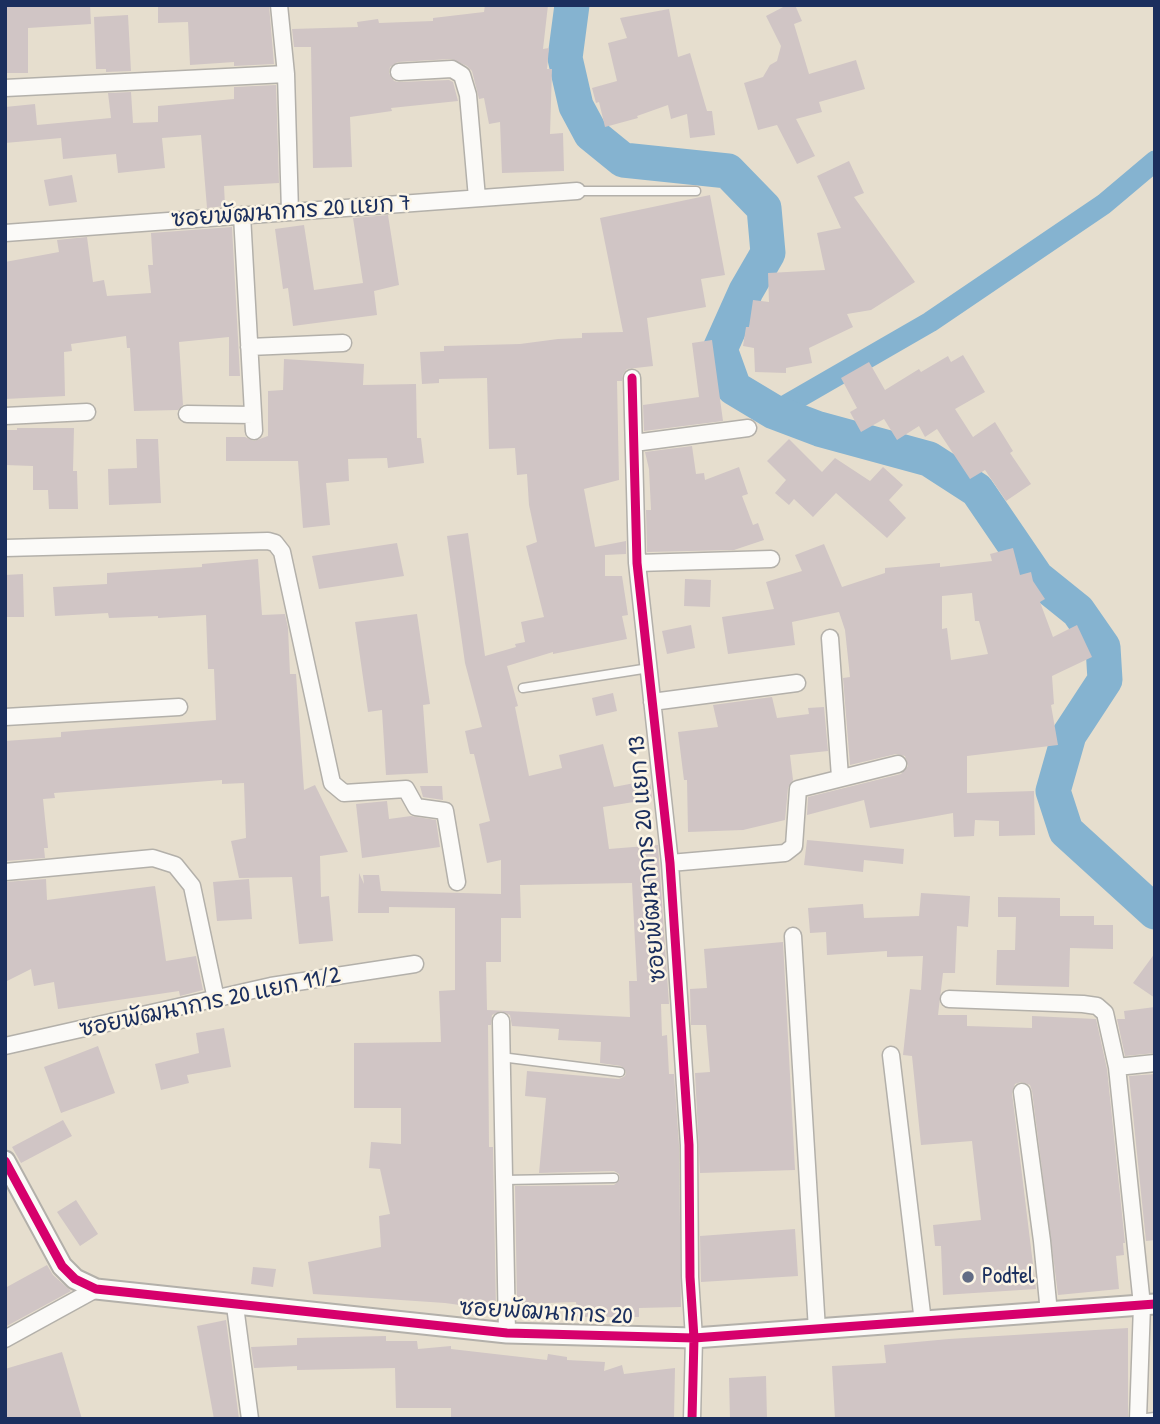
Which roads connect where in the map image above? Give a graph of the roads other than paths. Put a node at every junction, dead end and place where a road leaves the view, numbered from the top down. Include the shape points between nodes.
1 (279, 5) edge
2 (399, 72) dead end
3 (286, 74) junction
4 (5, 89) edge
5 (576, 191) joint
6 (696, 191) dead end
7 (477, 198) junction
8 (290, 212) junction
9 (242, 215) junction
10 (5, 233) edge
11 (342, 343) dead end
12 (249, 347) junction
13 (632, 378) dead end
14 (86, 412) dead end
15 (187, 414) dead end
16 (5, 416) edge
17 (748, 428) dead end
18 (634, 443) junction
19 (5, 548) edge
20 (771, 559) dead end
21 (637, 563) junction
22 (830, 638) dead end
23 (649, 668) junction
24 (797, 683) dead end
25 (523, 688) dead end
26 (652, 702) junction
27 (179, 707) dead end
28 (5, 717) edge
29 (898, 764) dead end
30 (840, 777) junction
31 (670, 863) junction
32 (5, 872) edge
33 (457, 882) dead end
34 (793, 936) dead end
35 (415, 964) dead end
36 (216, 999) junction
37 (949, 999) dead end
38 (501, 1021) dead end
39 (5, 1046) edge
40 (891, 1055) dead end
41 (501, 1057) junction
42 (1155, 1063) edge
43 (1117, 1067) junction
44 (620, 1072) dead end
45 (1022, 1093) dead end
46 (5, 1161) edge
47 (614, 1178) dead end
48 (504, 1180) junction
49 (96, 1289) junction
50 (1149, 1304) edge
51 (235, 1306) junction
52 (1049, 1313) junction
53 (923, 1322) junction
54 (817, 1330) junction
55 (507, 1333) junction
56 (694, 1338) junction
57 (5, 1339) edge
58 (1155, 1417) edge
59 (250, 1419) edge
60 (692, 1419) edge
61 (1138, 1419) edge

1 - 3 street
2 - 7 street via 452,69 462,75 468,95
3 - 4 street
3 - 8 street
5 - 6 lane
5 - 7 street, ซอยพัฒนาการ 20 แยก 7
7 - 8 street, ซอยพัฒนาการ 20 แยก 7
8 - 9 street, ซอยพัฒนาการ 20 แยก 7
9 - 10 street, ซอยพัฒนาการ 20 แยก 7
9 - 12 street
11 - 12 street
12 - 15 street via 253,423
13 - 18 street, ซอยพัฒนาการ 20 แยก 13
14 - 16 street
17 - 18 street
18 - 21 street, ซอยพัฒนาการ 20 แยก 13
19 - 33 street via 275,543 282,552 332,783 344,793 406,789 416,807 445,811
20 - 21 street
21 - 23 street, ซอยพัฒนาการ 20 แยก 13
22 - 30 street
23 - 25 lane
23 - 26 street, ซอยพัฒนาการ 20 แยก 13
24 - 26 street
26 - 31 street, ซอยพัฒนาการ 20 แยก 13
27 - 28 street
29 - 30 street
30 - 31 street via 798,789 790,851
31 - 56 street, ซอยพัฒนาการ 20 แยก 13 via 689,1145
32 - 36 street via 153,858 174,865 192,886
34 - 54 street
35 - 36 street, ซอยพัฒนาการ 20 แยก 11/2
36 - 39 street, ซอยพัฒนาการ 20 แยก 11/2
37 - 43 street via 1097,1006 1105,1013
38 - 41 street
40 - 53 street
41 - 44 lane
41 - 48 street
42 - 43 street
43 - 50 street
45 - 52 street
46 - 49 street, ซอยพัฒนาการ 20 via 62,1266
47 - 48 lane
48 - 55 street
49 - 51 street, ซอยพัฒนาการ 20
49 - 57 street
50 - 52 street, ซอยพัฒนาการ 20
50 - 61 street
51 - 55 street, ซอยพัฒนาการ 20
51 - 59 street
52 - 53 street, ซอยพัฒนาการ 20
53 - 54 street, ซอยพัฒนาการ 20
54 - 56 street, ซอยพัฒนาการ 20
55 - 56 street, ซอยพัฒนาการ 20
56 - 60 street, ซอยพัฒนาการ 20 แยก 13
58 - 61 lane

